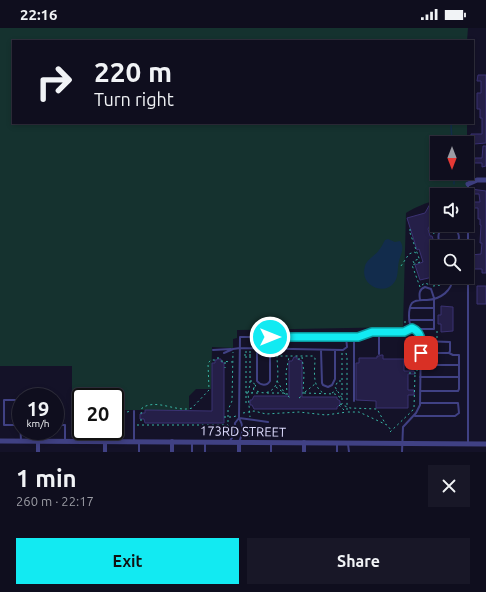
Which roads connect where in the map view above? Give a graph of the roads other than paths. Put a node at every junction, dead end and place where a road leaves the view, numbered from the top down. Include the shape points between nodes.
1 (486, 180) edge
2 (468, 184) joint
3 (439, 240) edge
4 (458, 240) edge
5 (452, 284) edge
6 (434, 298) junction
7 (420, 300) junction
8 (410, 308) junction
9 (434, 308) junction
10 (409, 320) junction
11 (434, 320) junction
12 (412, 328) junction
13 (416, 330) junction
14 (380, 332) junction
15 (346, 337) junction
16 (354, 337) junction
17 (421, 341) junction
18 (240, 348) junction
19 (233, 349) junction
20 (257, 349) junction
21 (270, 349) junction
22 (213, 350) dead end
23 (321, 350) junction
24 (335, 350) junction
25 (224, 353) dead end
26 (421, 353) junction
27 (449, 353) junction
28 (380, 354) dead end
29 (421, 365) junction
30 (459, 365) junction
31 (420, 377) junction
32 (459, 377) junction
33 (420, 391) junction
34 (354, 400) dead end
35 (420, 403) junction
36 (134, 411) dead end
37 (239, 416) junction
38 (414, 416) junction
39 (268, 422) dead end
40 (21, 425) edge
41 (64, 425) edge
42 (0, 441) edge
43 (21, 441) joint
44 (38, 441) junction
45 (65, 441) junction
46 (105, 441) junction
47 (136, 441) junction
48 (172, 441) junction
49 (192, 442) junction
50 (205, 442) junction
51 (229, 442) junction
52 (239, 442) junction
53 (270, 442) junction
54 (304, 442) junction
55 (337, 443) junction
56 (348, 443) junction
57 (402, 443) junction
58 (468, 444) junction
59 (486, 444) edge
60 (38, 452) edge
61 (105, 452) edge
62 (139, 452) edge
63 (172, 452) edge
64 (192, 452) edge
65 (205, 452) edge
66 (239, 452) edge
67 (271, 452) edge
68 (304, 452) edge
69 (337, 452) edge
70 (349, 452) edge
71 (402, 452) edge

1 - 2 street via 476,180
2 - 58 lane
3 - 4 lane via 440,232 445,227 452,227 459,235
5 - 6 lane via 446,293
6 - 7 lane
6 - 7 lane via 431,289 425,287 421,290
6 - 9 lane
7 - 8 lane via 412,303
8 - 9 lane
8 - 10 lane
9 - 11 lane
10 - 11 lane
10 - 12 lane
11 - 13 lane via 434,329
12 - 13 lane
12 - 14 lane via 404,332
13 - 17 lane via 421,336
14 - 16 lane
14 - 28 lane
15 - 16 lane
15 - 18 lane via 240,336
15 - 24 lane via 347,347
16 - 34 lane
17 - 26 lane
17 - 27 lane via 450,342
18 - 19 lane
18 - 20 lane
18 - 37 lane
19 - 22 lane
19 - 25 lane
20 - 21 lane
20 - 21 lane via 257,381 261,385 266,385 270,378
21 - 23 lane
23 - 24 lane
23 - 24 lane via 322,383 328,387 335,379
26 - 27 lane
26 - 29 lane
27 - 30 lane via 459,355
29 - 30 lane
29 - 31 lane
30 - 32 lane
31 - 32 lane
31 - 33 lane
32 - 33 lane via 458,391
33 - 35 lane
35 - 38 lane
35 - 38 lane via 458,403 459,412 455,416
36 - 47 lane
37 - 39 lane
37 - 51 lane via 235,423 234,435
37 - 52 lane via 242,434
38 - 57 lane via 403,427
40 - 40 lane via 20,400 4,400 4,425
41 - 45 lane
42 - 43 street, 173RD STREET
43 - 44 street, 173RD STREET
44 - 45 street, 173RD STREET
44 - 60 street
45 - 46 street, 173RD STREET
46 - 47 street, 173RD STREET
46 - 61 street
47 - 48 street, 173RD STREET
47 - 62 lane
48 - 49 street, 173RD STREET
48 - 63 street
49 - 50 street, 173RD STREET
49 - 64 lane
50 - 51 street, 173RD STREET
50 - 65 lane
51 - 52 street, 173RD STREET
52 - 53 street, 173RD STREET
52 - 66 street
53 - 54 street, 173RD STREET
53 - 67 lane
54 - 55 street, 173RD STREET
54 - 68 street
55 - 56 street, 173RD STREET
55 - 69 lane
56 - 57 street, 173RD STREET
56 - 70 lane
57 - 58 street, 173RD STREET
57 - 71 lane
58 - 59 street, 173RD STREET

